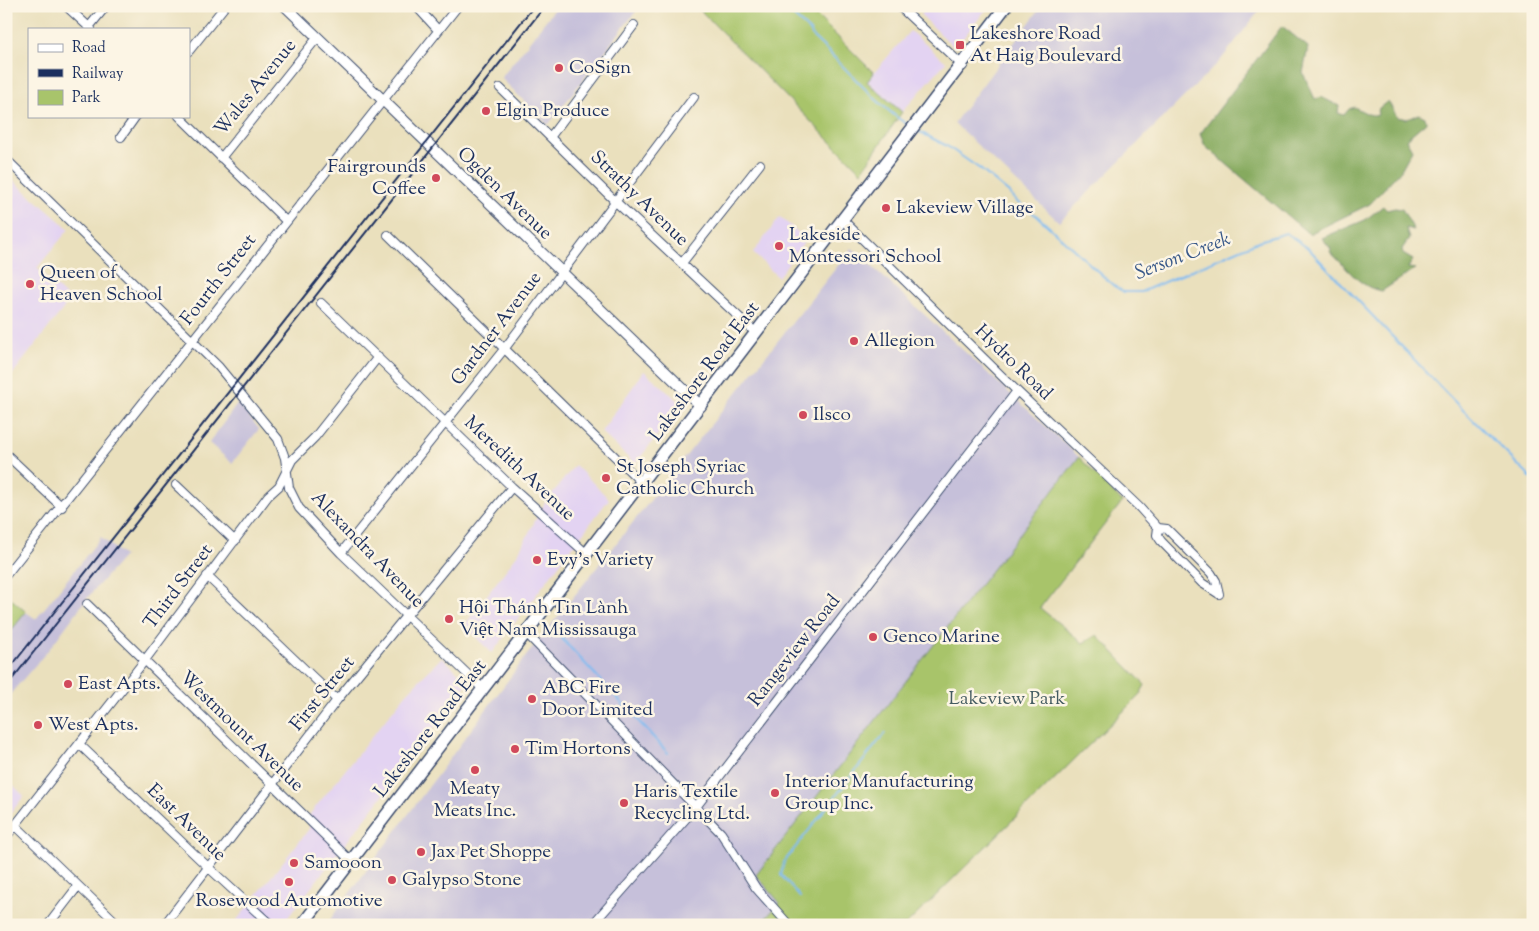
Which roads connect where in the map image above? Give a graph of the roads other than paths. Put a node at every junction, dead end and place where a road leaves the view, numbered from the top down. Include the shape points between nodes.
1 (66, 6) edge
2 (106, 6) edge
3 (225, 6) edge
4 (285, 6) edge
5 (416, 6) edge
6 (458, 6) edge
7 (899, 6) edge
8 (1006, 6) edge
9 (634, 25) dead end
10 (90, 28) edge
11 (438, 30) junction
12 (317, 38) junction
13 (190, 50) edge
14 (963, 66) junction
15 (500, 88) dead end
16 (694, 97) dead end
17 (382, 101) junction
18 (135, 118) edge
19 (182, 118) edge
20 (551, 136) junction
21 (121, 137) dead end
22 (221, 158) junction
23 (6, 160) edge
24 (760, 164) dead end
25 (616, 202) junction
26 (844, 220) junction
27 (286, 221) junction
28 (388, 236) dead end
29 (682, 263) junction
30 (560, 273) junction
31 (321, 303) dead end
32 (756, 334) junction
33 (193, 340) junction
34 (505, 348) junction
35 (378, 357) junction
36 (1017, 391) junction
37 (701, 406) junction
38 (445, 422) junction
39 (6, 454) edge
40 (286, 470) junction
41 (642, 483) junction
42 (176, 485) dead end
43 (512, 487) junction
44 (62, 507) junction
45 (1158, 528) junction
46 (235, 541) junction
47 (341, 553) junction
48 (588, 555) junction
49 (6, 575) edge
50 (207, 576) junction
51 (87, 604) dead end
52 (408, 616) junction
53 (526, 633) junction
54 (144, 660) junction
55 (483, 689) junction
56 (338, 700) junction
57 (79, 744) junction
58 (272, 784) junction
59 (696, 807) junction
60 (15, 825) junction
61 (6, 837) edge
62 (352, 861) junction
63 (208, 868) junction
64 (78, 886) junction
65 (48, 925) edge
66 (119, 925) edge
67 (164, 925) edge
68 (271, 925) edge
69 (302, 925) edge
70 (592, 925) edge
71 (790, 925) edge

1 - 10 street
2 - 10 street
3 - 13 street
4 - 12 street, Ogden Avenue
5 - 11 street
6 - 11 street, Fourth Street
7 - 14 street
8 - 14 main road, Lakeshore Road East
9 - 20 street
11 - 17 street, Fourth Street
12 - 17 street, Ogden Avenue
12 - 22 street, Wales Avenue
14 - 26 main road, Lakeshore Road East
15 - 20 street, Strathy Avenue
16 - 25 street, Gardner Avenue
17 - 27 street, Fourth Street
17 - 30 street, Ogden Avenue
18 - 21 street
19 - 22 street
20 - 25 street, Strathy Avenue
22 - 27 street
23 - 33 street, Alexandra Avenue
24 - 29 street
25 - 29 street, Strathy Avenue
25 - 30 street, Gardner Avenue
26 - 32 main road, Lakeshore Road East
26 - 36 street, Hydro Road
27 - 33 street, Fourth Street
28 - 34 street
29 - 32 street, Strathy Avenue
30 - 34 street, Gardner Avenue
30 - 37 street, Ogden Avenue
31 - 35 street, Meredith Avenue
32 - 37 main road, Lakeshore Road East
33 - 40 street, Alexandra Avenue via 271,429 282,447
33 - 44 street, Fourth Street
34 - 38 street, Gardner Avenue
34 - 41 street
35 - 38 street, Meredith Avenue
35 - 40 street, Third Street
36 - 45 street, Hydro Road via 1133,500
36 - 59 street, Rangeview Road
37 - 41 main road, Lakeshore Road East
38 - 43 street, Meredith Avenue
38 - 47 street, Gardner Avenue
39 - 44 street
40 - 46 street, Third Street via 278,486
40 - 47 street, Alexandra Avenue via 289,488 299,508
41 - 48 main road, Lakeshore Road East
42 - 46 street
43 - 48 street, Meredith Avenue
43 - 52 street, First Street
44 - 49 street, Fourth Street
45 - 45 street via 1157,535 1161,541 1202,583 1219,594 1211,573 1167,529
46 - 50 street, Third Street
47 - 52 street, Alexandra Avenue
48 - 53 main road, Lakeshore Road East
50 - 54 street, Third Street
50 - 56 street
51 - 54 street, Westmount Avenue
52 - 55 street, Alexandra Avenue
52 - 56 street, First Street
53 - 55 main road, Lakeshore Road East
53 - 59 street
54 - 57 street, Third Street
54 - 58 street, Westmount Avenue
55 - 62 main road, Lakeshore Road East
56 - 58 street, First Street
57 - 60 street, Third Street
57 - 63 street, East Avenue
58 - 62 street, Westmount Avenue
58 - 63 street, First Street
59 - 70 street, Rangeview Road
59 - 71 street via 721,833 756,888
60 - 61 street, Third Street
60 - 64 street
62 - 69 main road, Lakeshore Road East
63 - 67 street, First Street
63 - 68 street, East Avenue
64 - 65 street
64 - 66 street

